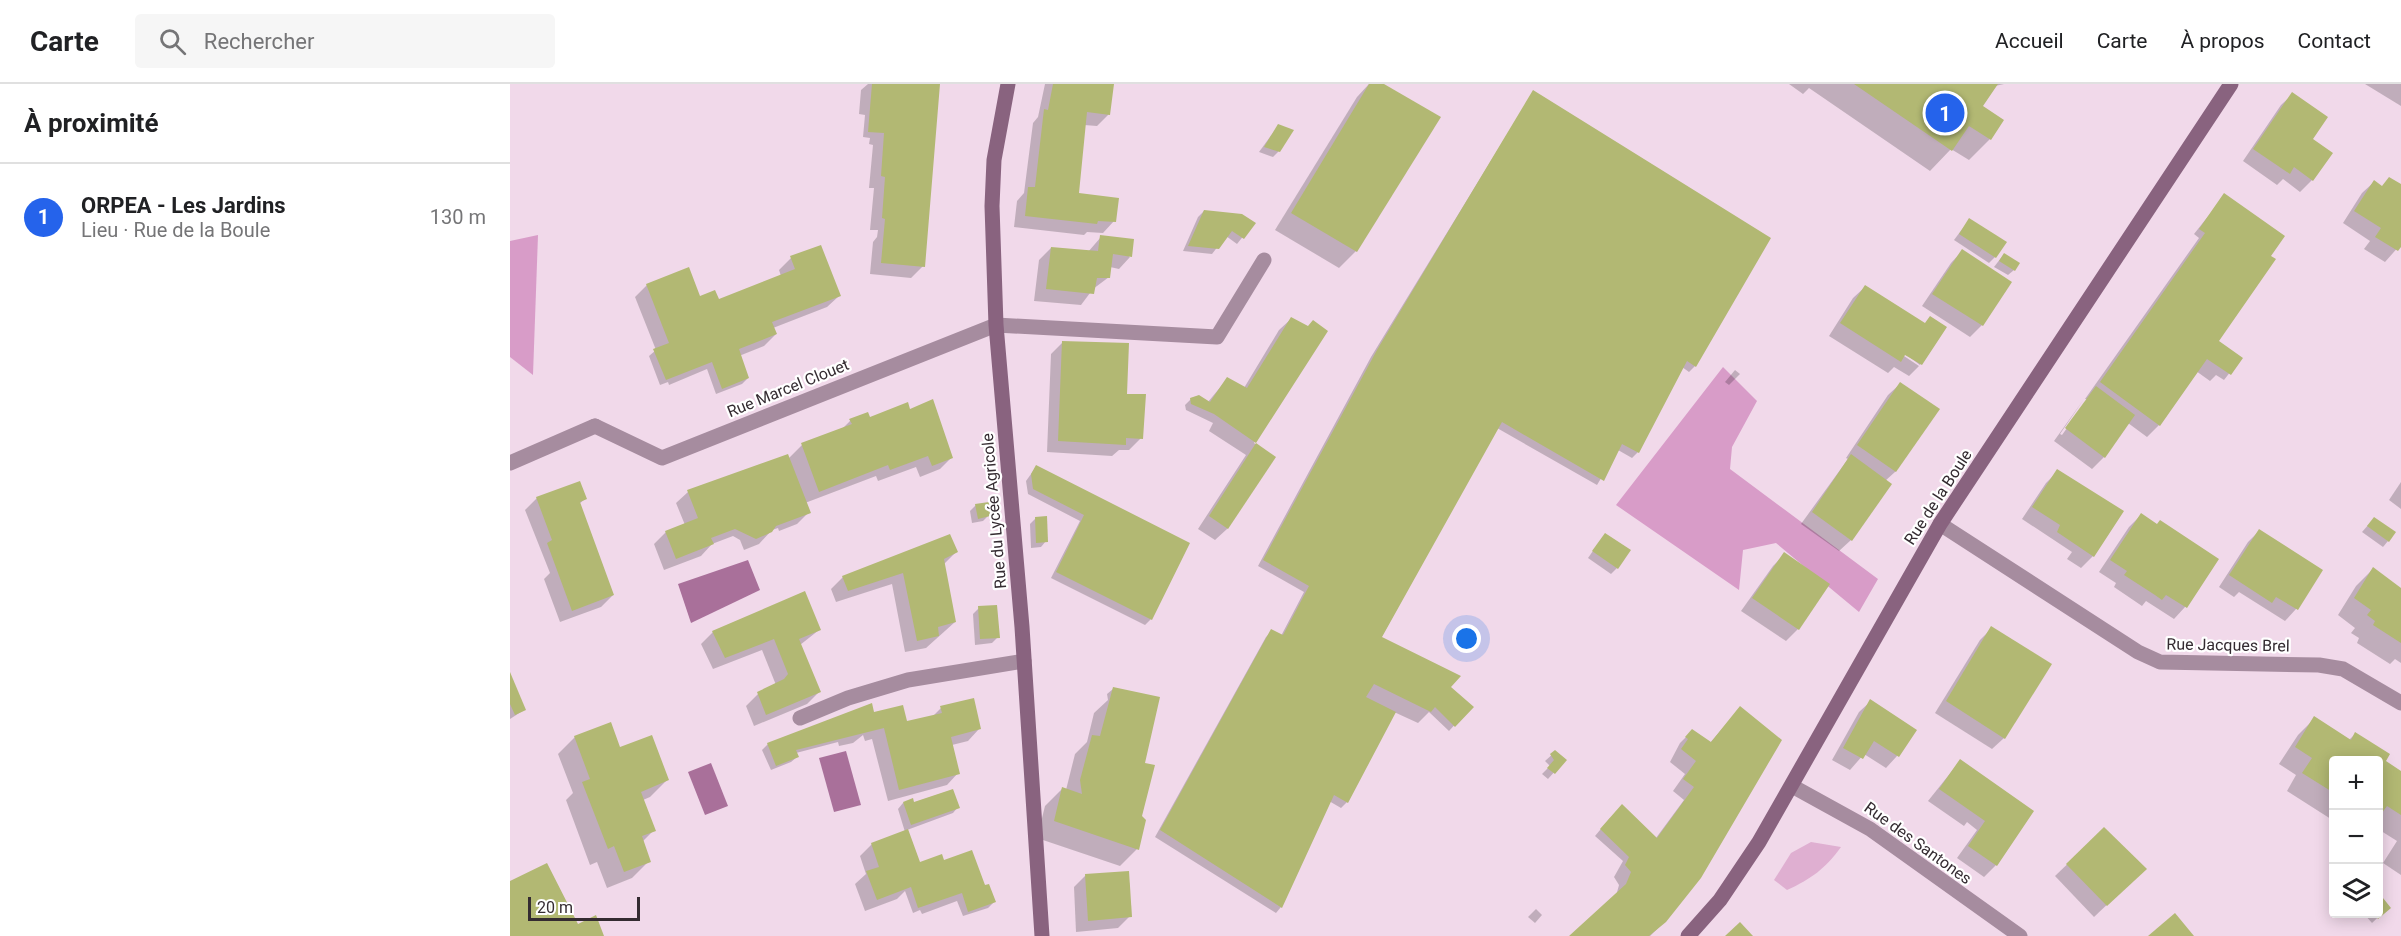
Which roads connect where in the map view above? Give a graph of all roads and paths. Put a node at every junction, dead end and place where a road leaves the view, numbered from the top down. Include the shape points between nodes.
1 (1008, 84) edge
2 (2231, 84) edge
3 (1264, 260) dead end
4 (996, 325) junction
5 (510, 463) edge
6 (1940, 524) junction
7 (1024, 661) junction
8 (2401, 703) edge
9 (800, 718) dead end
10 (1792, 786) junction
11 (1042, 936) edge
12 (1688, 936) edge
13 (2020, 936) edge

1 - 4 street, Rue du Lycée Agricole via 994,160
2 - 6 street, Rue de la Boule
3 - 4 street via 1217,337
4 - 5 street, Rue Marcel Clouet via 662,458 595,426
4 - 7 street, Rue du Lycée Agricole
6 - 8 street, Rue Jacques Brel via 2160,662 2319,665 2343,669
6 - 10 street, Rue de la Boule
7 - 9 street via 908,680
7 - 11 street, Rue du Lycée Agricole
10 - 12 street, Rue de la Boule via 1720,900
10 - 13 street, Rue des Santones via 1870,829

